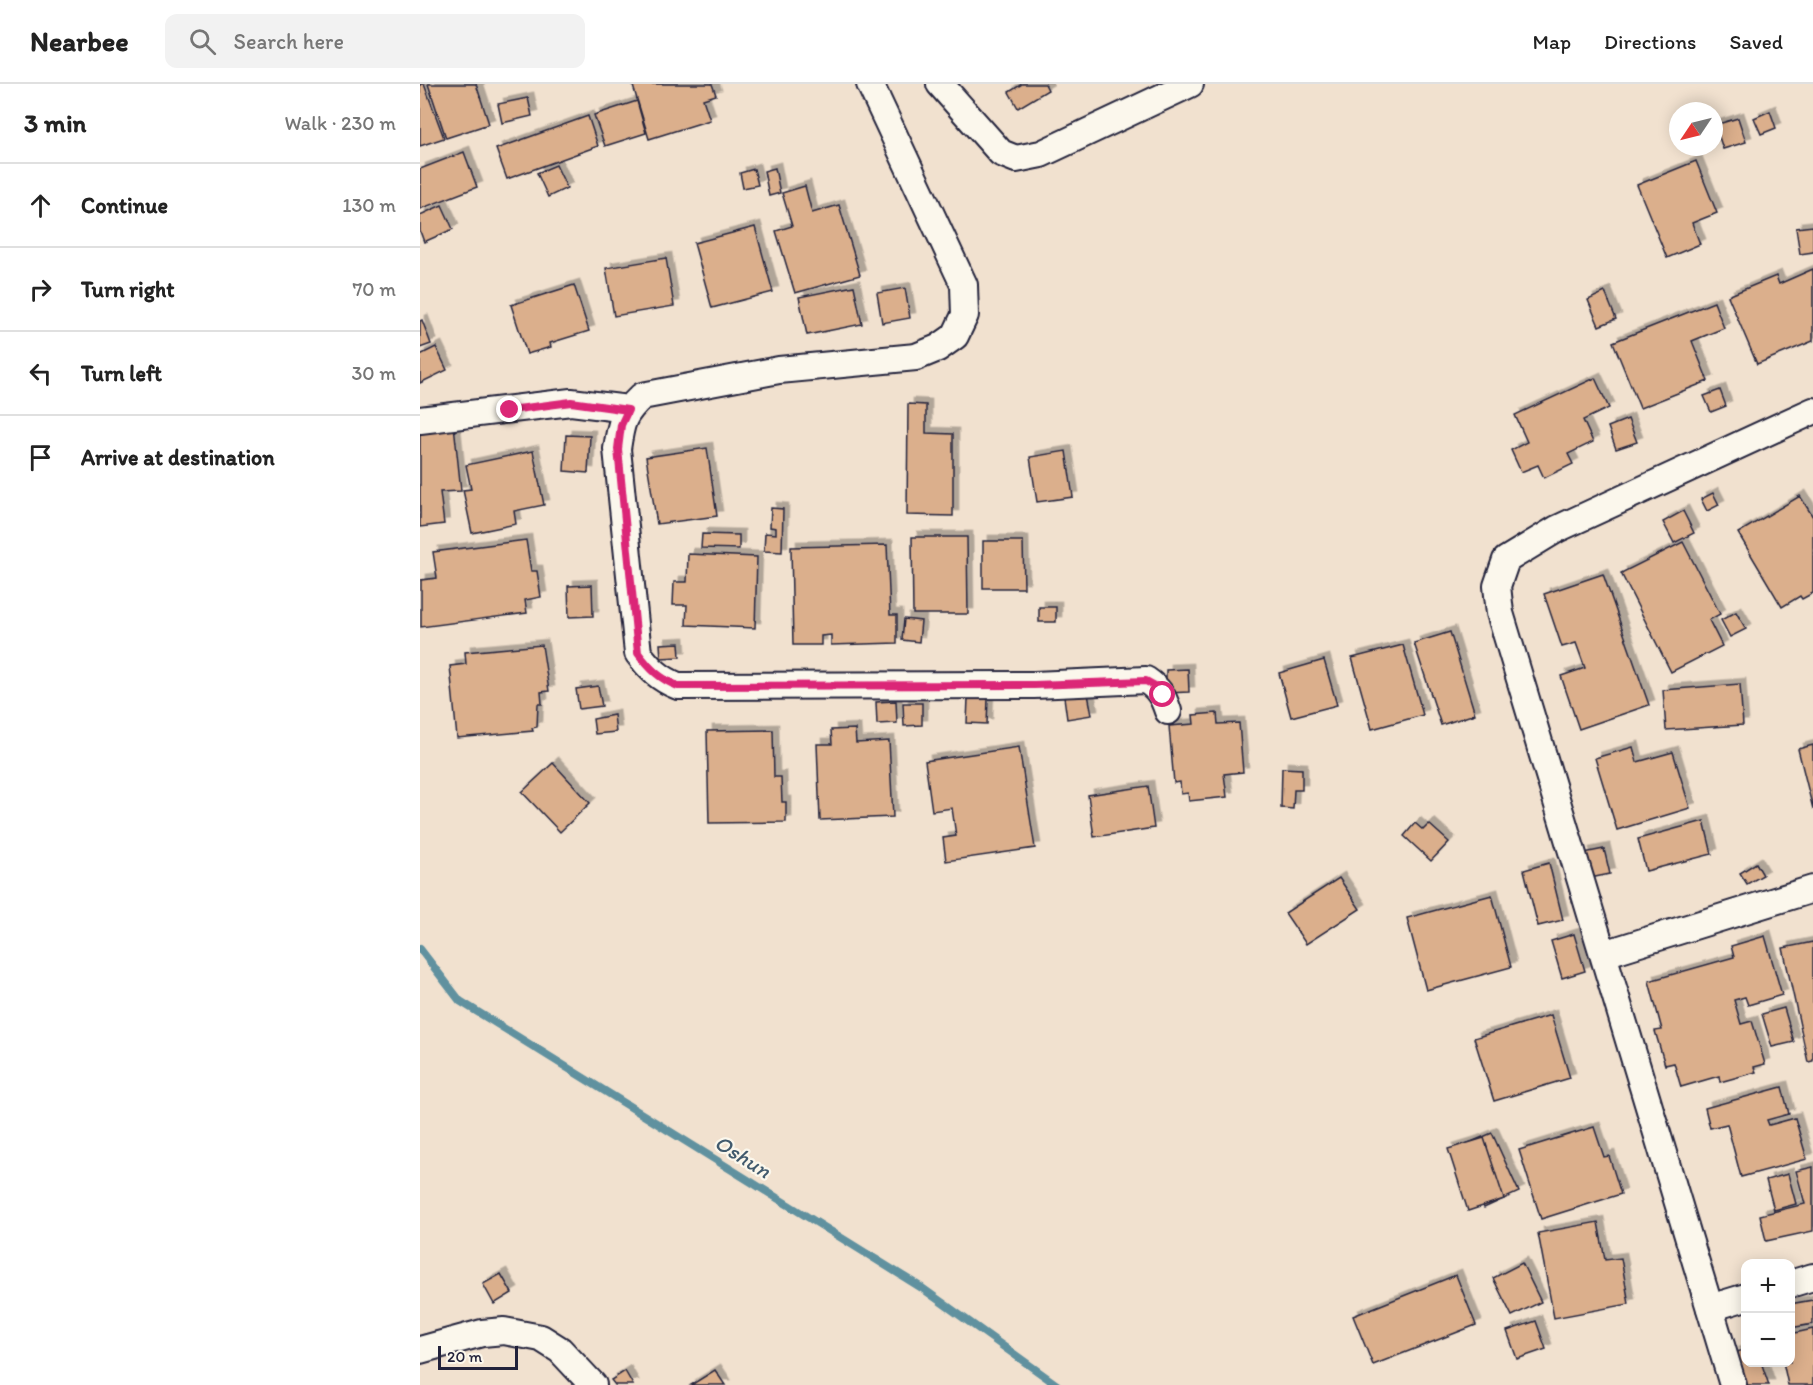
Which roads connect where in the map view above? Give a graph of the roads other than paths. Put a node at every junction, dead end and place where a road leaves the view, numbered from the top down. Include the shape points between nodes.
1 (870, 84) edge
2 (940, 84) edge
3 (1190, 84) edge
4 (628, 410) junction
5 (1813, 411) edge
6 (420, 420) edge
7 (1168, 711) dead end
8 (1813, 889) edge
9 (1604, 954) junction
10 (1813, 1277) edge
11 (1795, 1283) edge
12 (1741, 1299) edge
13 (1710, 1308) junction
14 (420, 1350) edge
15 (593, 1385) edge
16 (1733, 1385) edge

1 - 4 street via 964,285 965,315 955,336 916,357 779,370 642,396
2 - 3 street via 1001,153 1016,159 1041,154
4 - 6 street via 571,402
4 - 7 street via 621,425 618,449 638,653 665,681 678,686 915,686 1146,681 1163,695
5 - 9 street via 1557,529 1506,560 1497,586 1500,612
8 - 9 street
9 - 13 street
10 - 11 street
12 - 13 street
13 - 16 street
14 - 15 street via 482,1333 504,1331 541,1338 560,1350

